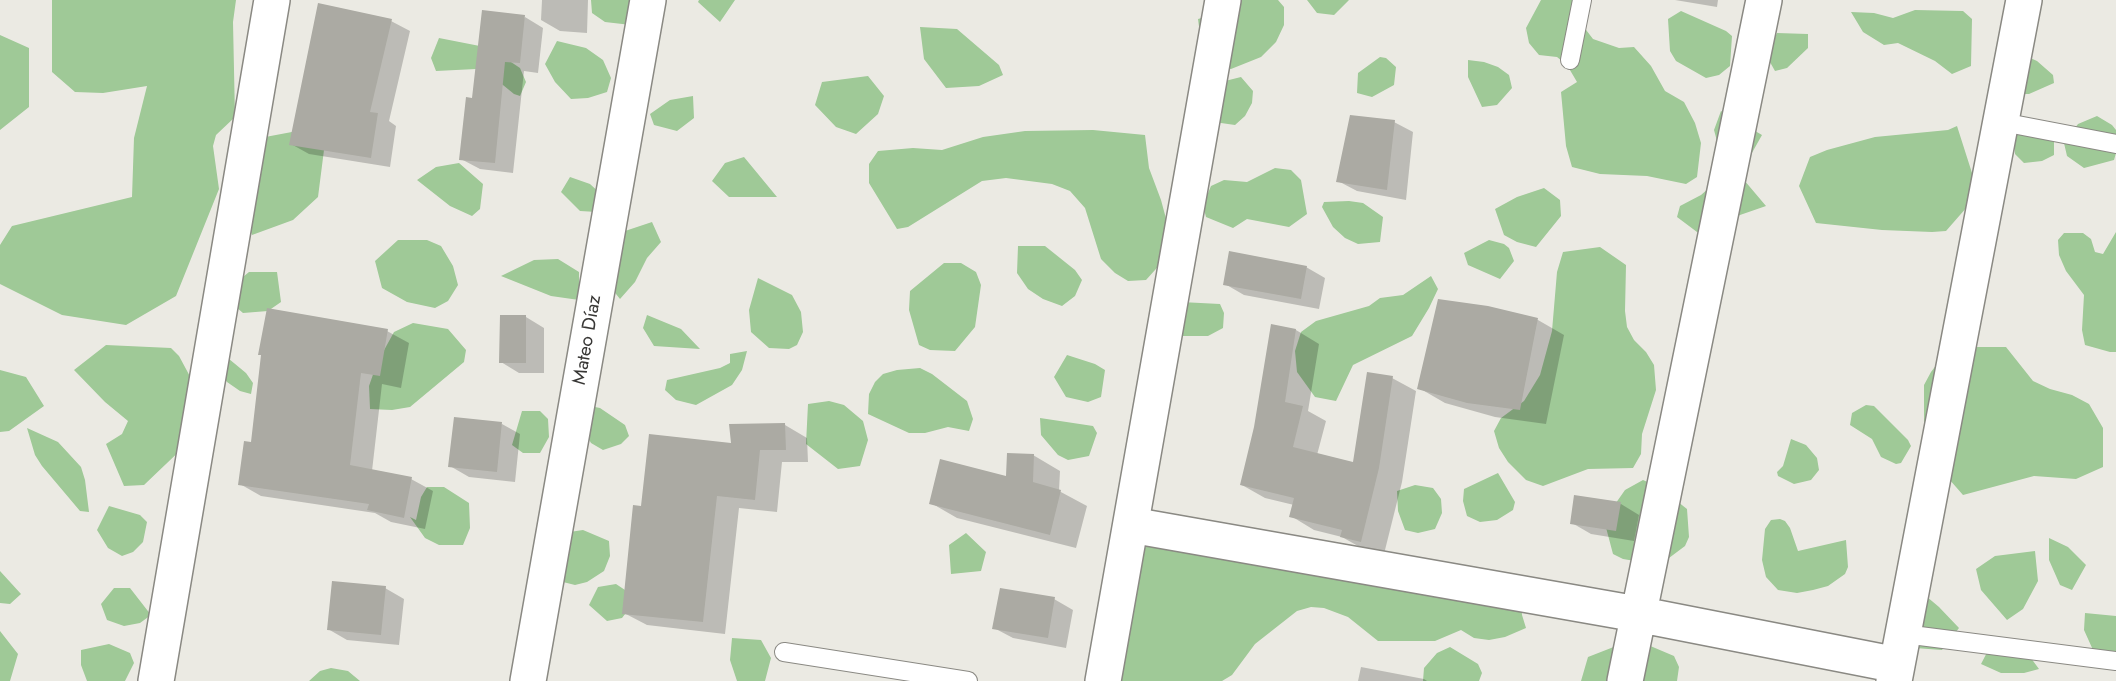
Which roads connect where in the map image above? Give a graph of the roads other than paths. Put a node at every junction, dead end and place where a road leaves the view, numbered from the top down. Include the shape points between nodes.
1 (272, 0) edge
2 (648, 0) edge
3 (1223, 0) edge
4 (1582, 0) edge
5 (1764, 0) edge
6 (2024, 0) edge
7 (1570, 60) dead end
8 (2002, 122) junction
9 (2116, 144) edge
10 (1131, 525) junction
11 (1637, 614) junction
12 (784, 652) dead end
13 (1898, 660) edge
14 (2116, 661) edge
15 (156, 681) edge
16 (528, 681) edge
17 (968, 681) edge
18 (1103, 681) edge
19 (1625, 681) edge

1 - 15 street
2 - 16 street, Mateo Díaz
3 - 10 street
4 - 7 lane
5 - 11 street
6 - 8 street
8 - 9 lane
8 - 13 street
10 - 11 street
10 - 18 street
11 - 13 street
11 - 19 street
12 - 17 lane
13 - 14 lane

